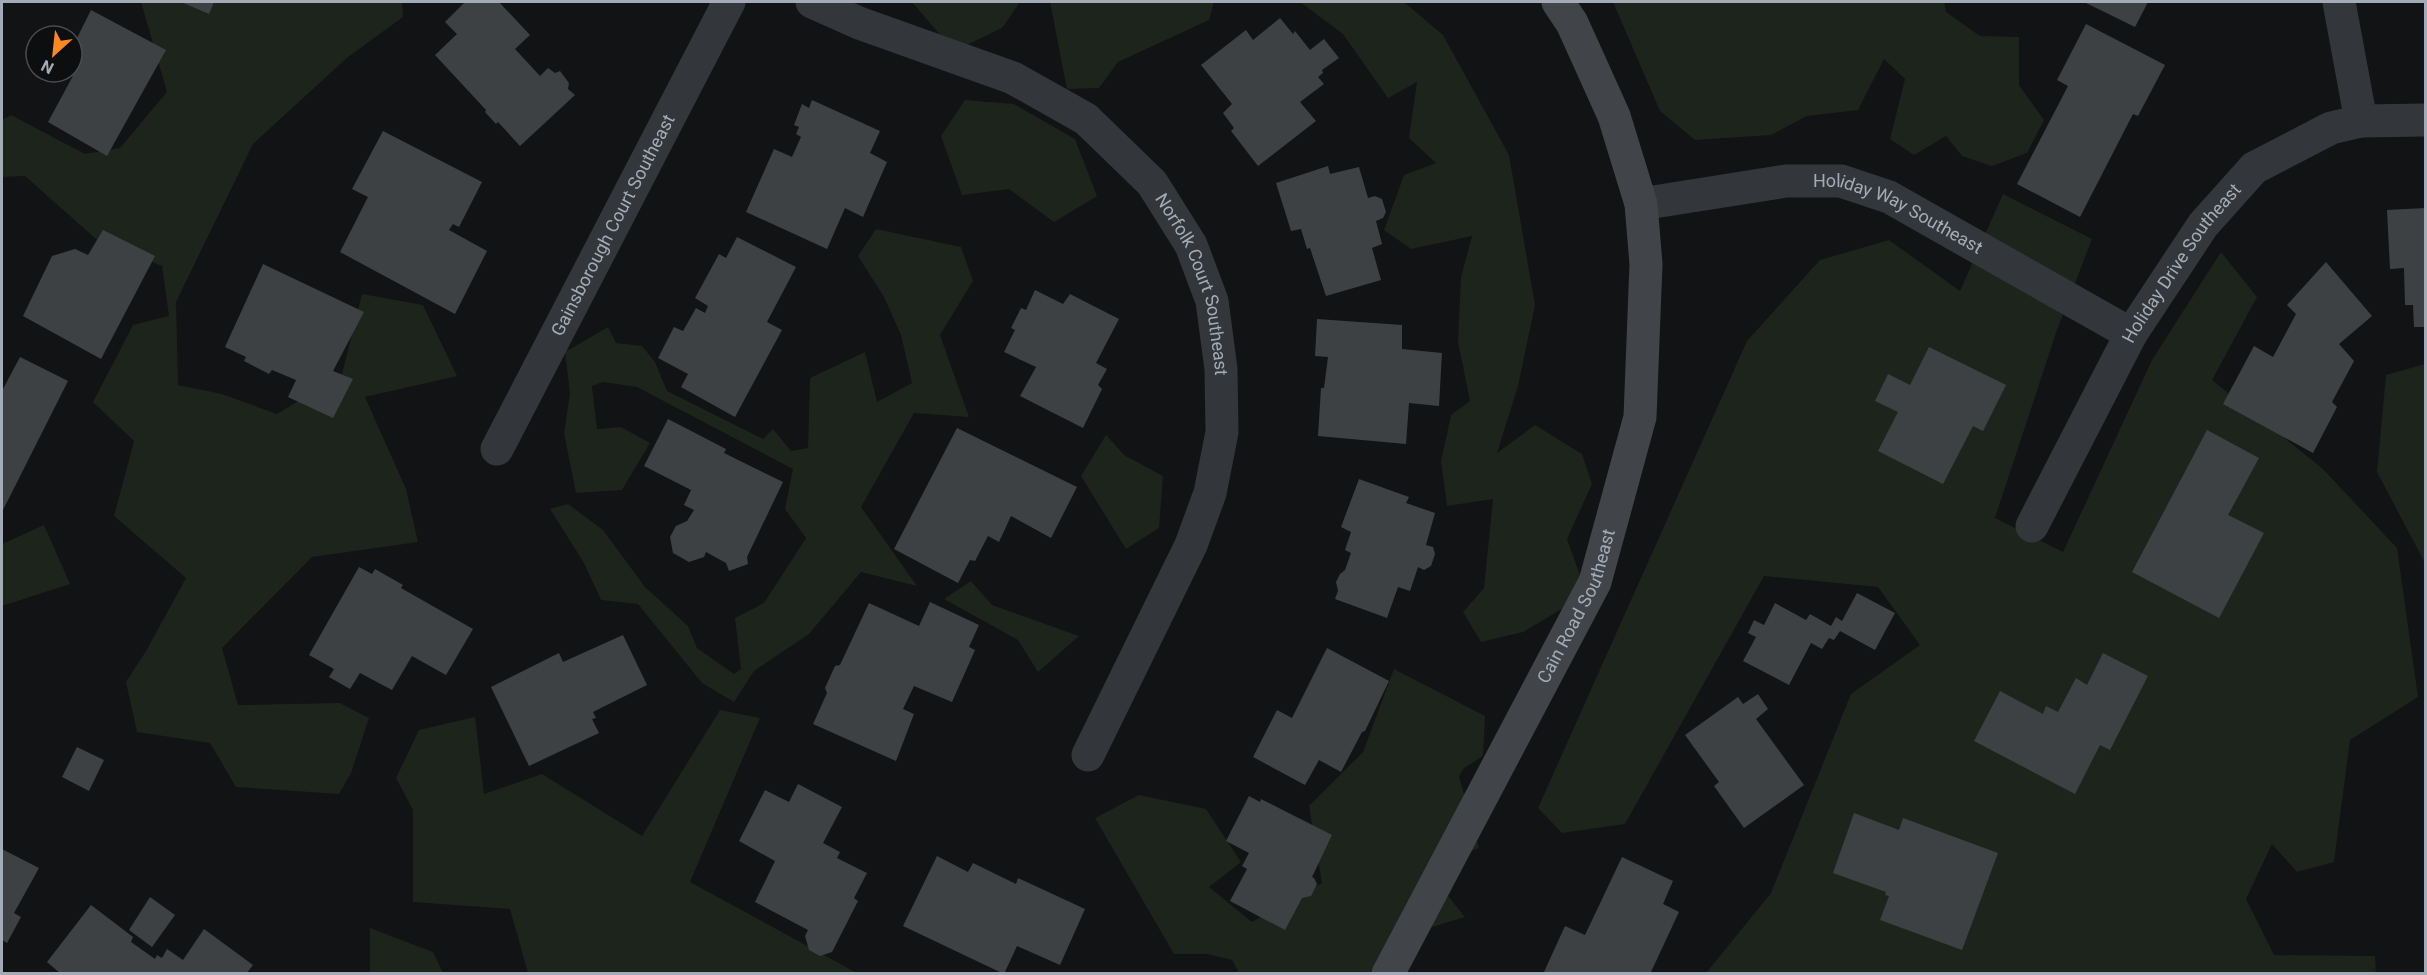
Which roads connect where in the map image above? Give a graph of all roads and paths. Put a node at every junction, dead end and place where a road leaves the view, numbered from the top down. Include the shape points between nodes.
1 (729, 2) edge
2 (812, 2) edge
3 (1558, 2) edge
4 (2339, 2) edge
5 (2426, 120) edge
6 (2361, 121) junction
7 (1641, 204) junction
8 (2131, 334) junction
9 (497, 449) dead end
10 (2032, 526) dead end
11 (1088, 754) dead end
12 (1388, 974) edge

1 - 9 street, Gainsborough Court Southeast
2 - 11 street, Norfolk Court Southeast via 1013,78 1086,119 1152,183 1191,245 1212,300 1221,369 1222,432 1210,493 1191,545
3 - 7 street, Cain Road Southeast via 1572,23 1614,116
4 - 6 street
5 - 6 street, Holiday Drive Southeast
6 - 8 street, Holiday Drive Southeast via 2331,128 2254,168 2203,225
7 - 8 street, Holiday Way Southeast via 1786,181 1841,181 1888,196
7 - 12 street, Cain Road Southeast via 1646,264 1640,417 1595,582
8 - 10 street, Holiday Drive Southeast

